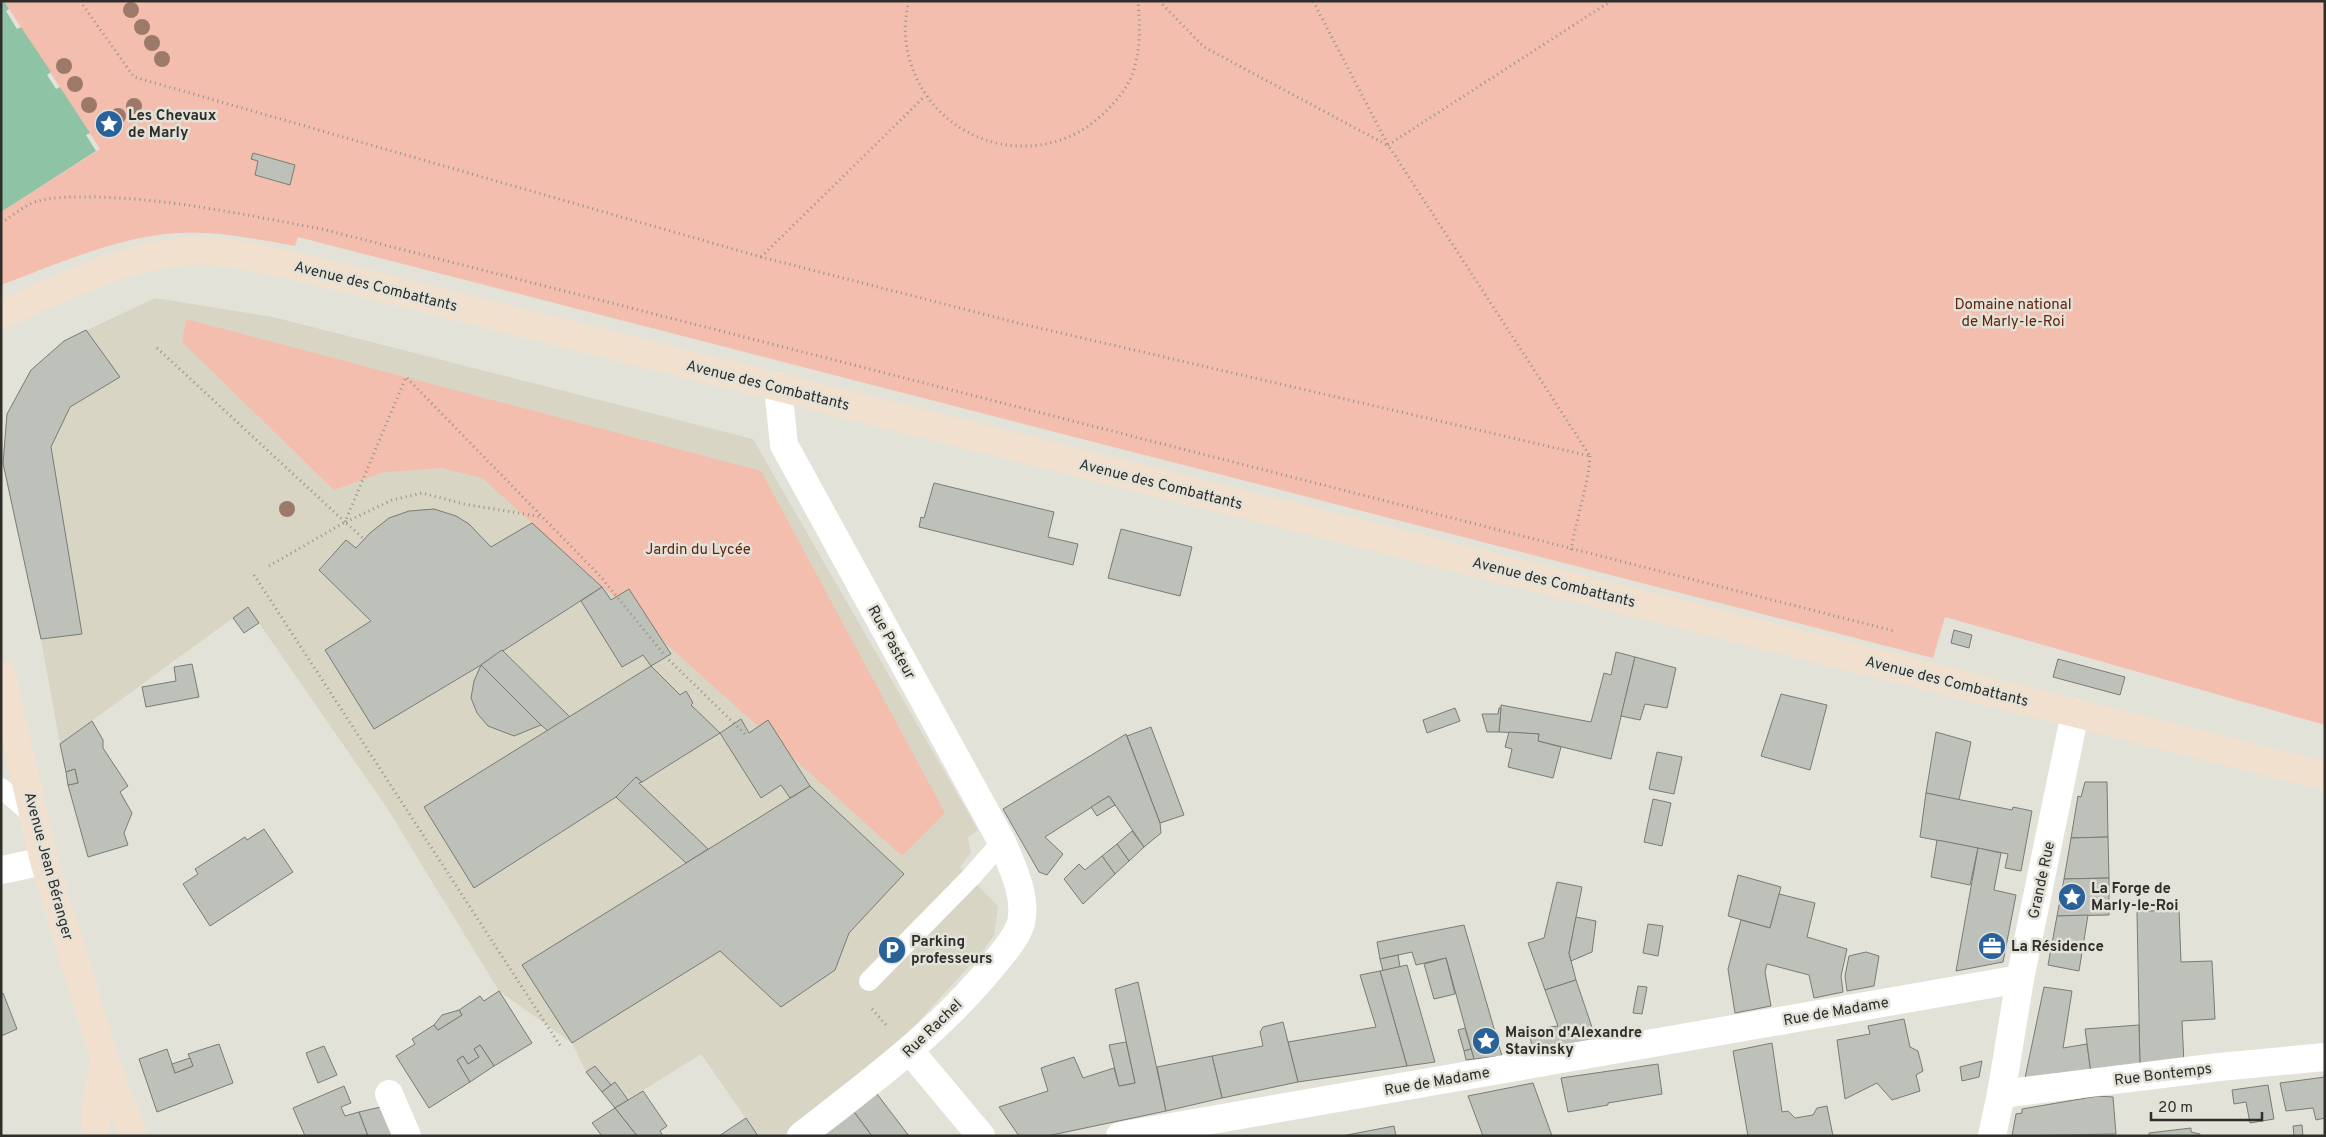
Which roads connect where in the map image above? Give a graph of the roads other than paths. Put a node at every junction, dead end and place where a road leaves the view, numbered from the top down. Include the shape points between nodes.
1 (1, 315) edge
2 (778, 387) junction
3 (1, 673) edge
4 (2075, 713) junction
5 (2325, 776) edge
6 (1, 788) edge
7 (34, 816) junction
8 (1002, 842) junction
9 (44, 861) junction
10 (1, 870) edge
11 (1021, 892) joint
12 (2020, 979) junction
13 (869, 981) dead end
14 (910, 1051) junction
15 (104, 1057) junction
16 (2325, 1057) edge
17 (389, 1094) dead end
18 (2001, 1094) junction
19 (95, 1136) edge
20 (134, 1136) edge
21 (407, 1136) edge
22 (801, 1136) edge
23 (980, 1136) edge
24 (1120, 1136) edge
25 (1992, 1136) edge

1 - 2 main road, Avenue des Combattants via 90,276 150,256 189,251 222,253 296,266
2 - 4 main road, Avenue des Combattants
2 - 8 street, Rue Pasteur via 784,445
3 - 7 main road, Avenue Jean Béranger
4 - 5 main road, Avenue des Combattants
4 - 12 street, Grande Rue
6 - 7 lane
7 - 9 main road, Avenue Jean Béranger
8 - 11 street, Rue Pasteur
8 - 13 lane
9 - 10 street
9 - 15 main road, Avenue Jean Béranger
11 - 14 street, Rue Rachel via 1021,923 1005,950 984,977
12 - 18 street, Grande Rue
12 - 24 street, Rue de Madame
14 - 22 street, Rue Rachel
14 - 23 street
15 - 19 main road, Avenue Jean Béranger
15 - 20 main road, Avenue Jean Béranger
16 - 18 street, Rue Bontemps
17 - 21 street
18 - 25 street, Grande Rue

